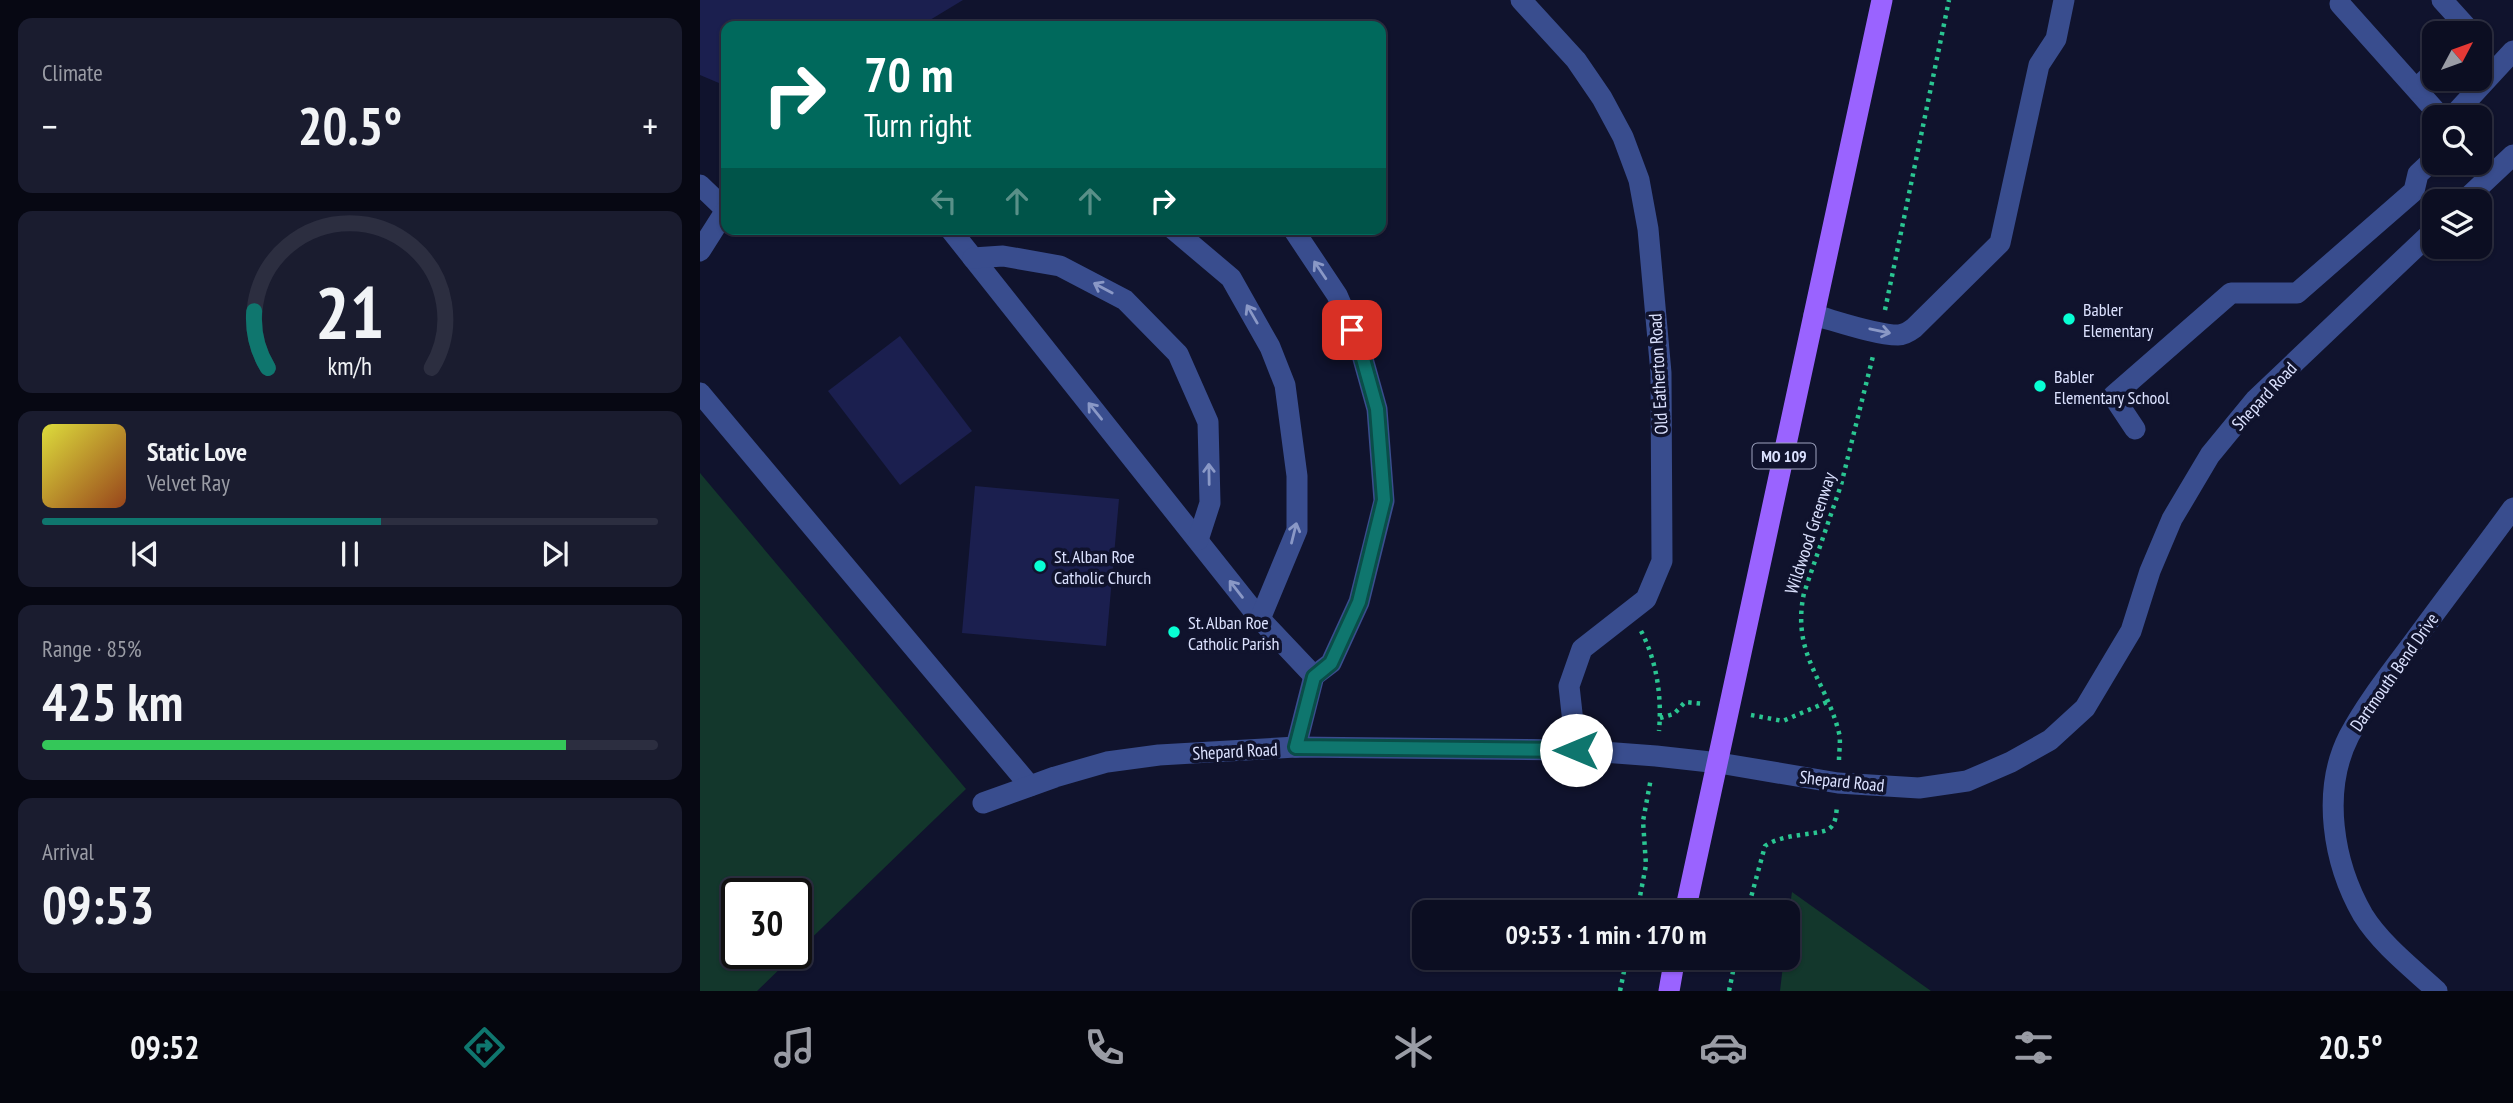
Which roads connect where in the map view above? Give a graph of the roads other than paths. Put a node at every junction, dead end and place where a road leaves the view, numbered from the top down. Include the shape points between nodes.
1 (1521, 0) edge
2 (1882, 0) edge
3 (2064, 0) edge
4 (2442, 0) edge
5 (2340, 4) dead end
6 (2461, 21) edge
7 (2513, 51) edge
8 (2422, 83) edge
9 (2417, 88) junction
10 (2431, 105) edge
11 (2463, 105) edge
12 (2513, 155) edge
13 (2422, 170) edge
14 (700, 185) edge
15 (2477, 189) edge
16 (721, 205) edge
17 (721, 218) edge
18 (955, 235) edge
19 (1180, 235) edge
20 (1297, 235) edge
21 (2422, 241) edge
22 (700, 251) edge
23 (973, 258) junction
24 (1814, 315) junction
25 (700, 393) edge
26 (2135, 429) dead end
27 (2513, 508) edge
28 (1198, 540) junction
29 (1260, 619) junction
30 (1314, 677) junction
31 (1296, 747) junction
32 (1576, 750) junction
33 (1719, 764) junction
34 (1030, 786) junction
35 (983, 803) dead end
36 (1688, 900) edge
37 (1673, 970) edge
38 (1669, 991) edge
39 (2437, 991) edge

1 - 32 street, Old Eatherton Road via 1576,60 1623,137 1639,180 1648,229 1661,373 1662,561 1646,599 1582,649 1569,686
2 - 24 main road, MO 109
24 -> 3 street via 1899,335 1914,328 2000,243 2039,65 2056,39
4 - 6 street
5 - 9 street
7 - 11 street
8 - 9 street
9 - 10 street
12 - 15 street
13 - 26 street via 2414,191 2297,293 2231,293 2113,396
14 - 16 street
17 - 22 street
18 - 23 street
29 -> 19 street via 1297,530 1297,476 1285,385 1270,347 1231,278
30 -> 20 street via 1331,663 1359,602 1384,500 1377,409 1360,348 1337,295
21 - 33 street, Shepard Road via 2256,399 2210,455 2172,519 2131,631 2085,708 2050,740 1967,781 1919,788 1838,783
28 -> 23 street
28 -> 23 street via 1210,503 1208,422 1178,354 1125,300 1060,266 1003,256
24 - 33 main road, MO 109
25 - 34 street
27 - 39 street, Dartmouth Bend Drive via 2360,716 2341,757 2334,796 2342,868 2364,915
29 -> 28 street
29 - 30 street
30 - 31 street
31 - 32 street, Shepard Road
31 - 34 street, Shepard Road via 1107,762
32 - 33 street, Shepard Road
33 - 36 main road, MO 109
34 - 35 street, Shepard Road
37 - 38 main road

